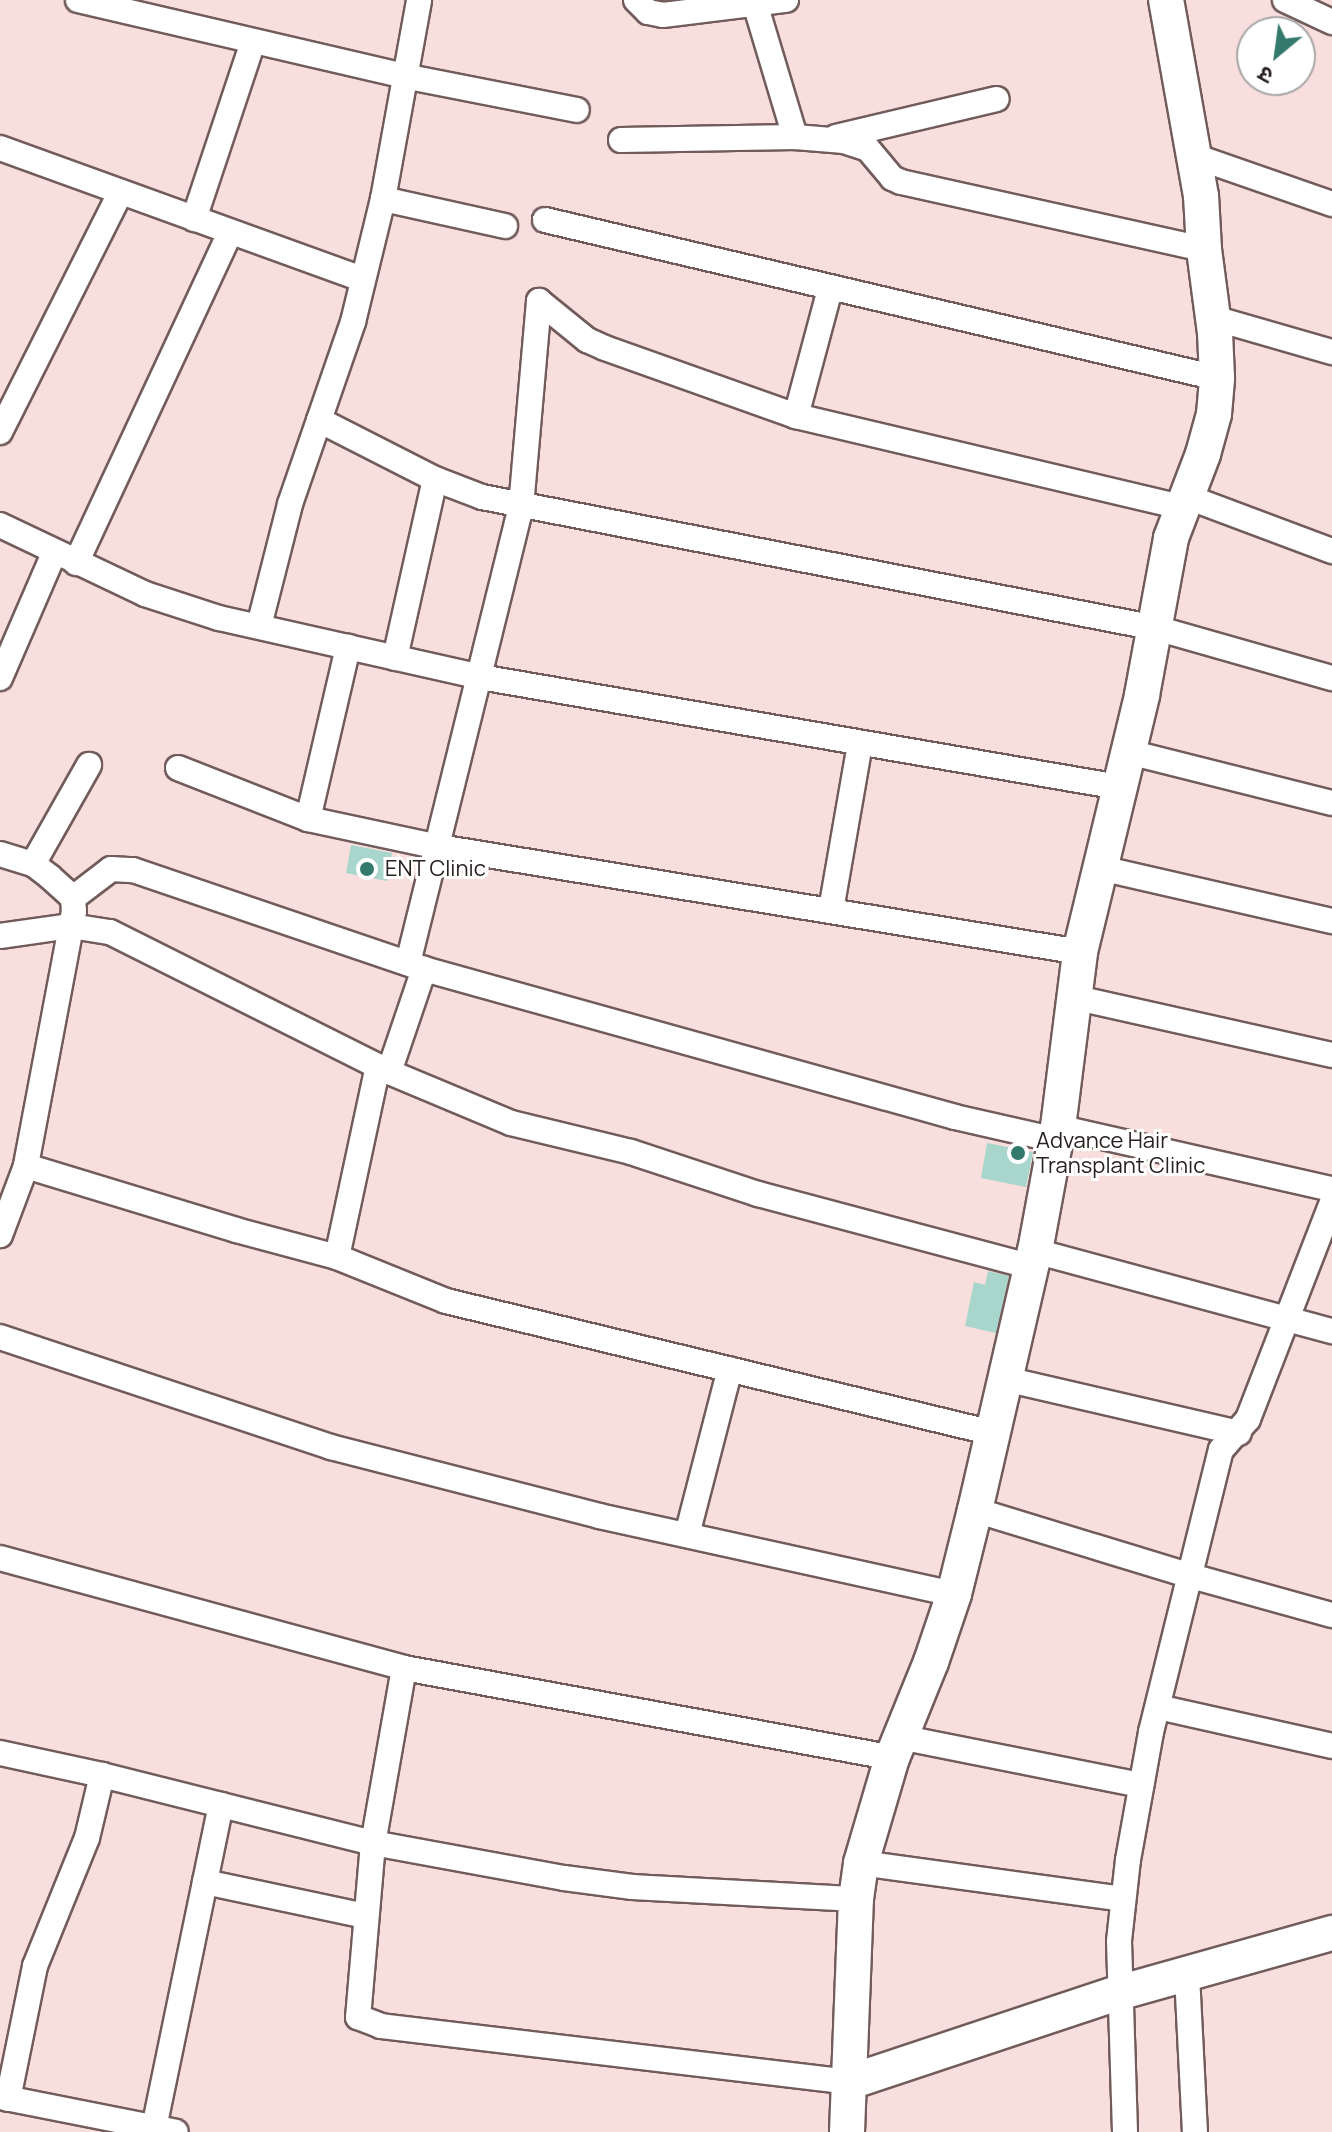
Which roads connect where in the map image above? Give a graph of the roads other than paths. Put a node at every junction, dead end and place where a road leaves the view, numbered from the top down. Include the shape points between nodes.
1 (78, 0) edge
2 (419, 0) edge
3 (636, 0) edge
4 (786, 0) edge
5 (1166, 0) edge
6 (1285, 0) edge
7 (754, 1) edge
8 (173, 12) edge
9 (1332, 22) edge
10 (253, 42) junction
11 (404, 76) junction
12 (997, 99) dead end
13 (577, 110) dead end
14 (795, 137) junction
15 (621, 140) dead end
16 (826, 140) junction
17 (0, 148) edge
18 (1197, 157) junction
19 (120, 193) junction
20 (383, 199) junction
21 (1332, 204) edge
22 (194, 219) junction
23 (545, 220) dead end
24 (505, 226) dead end
25 (230, 232) junction
26 (1204, 249) junction
27 (362, 279) junction
28 (830, 289) junction
29 (1214, 318) junction
30 (1332, 352) edge
31 (1217, 378) junction
32 (796, 416) junction
33 (319, 420) junction
34 (0, 432) edge
35 (435, 479) junction
36 (1183, 501) junction
37 (521, 507) junction
38 (0, 525) edge
39 (1332, 551) edge
40 (65, 558) junction
41 (259, 626) junction
42 (1156, 628) junction
43 (348, 647) junction
44 (395, 658) junction
45 (480, 677) junction
46 (0, 678) edge
47 (1332, 678) edge
48 (860, 743) junction
49 (1129, 752) junction
50 (89, 765) dead end
51 (178, 768) dead end
52 (1119, 787) junction
53 (1332, 803) edge
54 (308, 819) junction
55 (439, 847) junction
56 (0, 854) edge
57 (33, 864) junction
58 (1100, 868) junction
59 (73, 898) junction
60 (831, 910) junction
61 (1332, 921) edge
62 (71, 926) junction
63 (0, 936) edge
64 (1080, 952) junction
65 (416, 966) junction
66 (1077, 998) junction
67 (1332, 1055) edge
68 (384, 1069) junction
69 (1057, 1134) junction
70 (26, 1166) junction
71 (1332, 1189) edge
72 (1332, 1202) edge
73 (0, 1235) edge
74 (337, 1257) junction
75 (1034, 1259) junction
76 (1288, 1317) junction
77 (1332, 1331) edge
78 (0, 1337) edge
79 (730, 1369) junction
80 (1005, 1379) junction
81 (993, 1433) junction
82 (1239, 1433) junction
83 (975, 1510) junction
84 (687, 1535) junction
85 (0, 1558) edge
86 (1191, 1576) junction
87 (954, 1594) junction
88 (1332, 1615) edge
89 (404, 1668) junction
90 (1158, 1707) junction
91 (1332, 1746) edge
92 (896, 1748) junction
93 (0, 1753) edge
94 (102, 1775) junction
95 (1141, 1785) junction
96 (221, 1805) junction
97 (373, 1843) junction
98 (861, 1863) junction
99 (205, 1882) junction
100 (856, 1899) junction
101 (1123, 1899) junction
102 (365, 1916) junction
103 (1332, 1933) edge
104 (1187, 1975) junction
105 (1118, 1993) junction
106 (850, 2082) junction
107 (4, 2098) edge
108 (165, 2130) edge
109 (847, 2132) edge
110 (1125, 2132) edge
111 (1195, 2132) edge

1 - 8 street
2 - 11 street
3 - 7 street via 648,12 663,15
4 - 7 street
5 - 18 street
6 - 9 street
7 - 14 street
8 - 10 street
10 - 11 street
10 - 22 street
11 - 13 street
11 - 20 street
12 - 16 street
14 - 15 street
14 - 16 street
16 - 26 street via 868,149 901,182
17 - 19 street
18 - 21 street
18 - 26 street
19 - 22 street
19 - 34 street
20 - 24 street
20 - 27 street
22 - 25 street
23 - 28 street
25 - 27 street
25 - 40 street
26 - 29 street
27 - 33 street via 344,353
28 - 31 street
28 - 32 street
29 - 30 street
29 - 31 street
31 - 36 street via 1210,432
32 - 36 street
32 - 37 street via 605,348 539,301
33 - 35 street
33 - 41 street via 279,539
35 - 37 street
35 - 44 street
36 - 39 street
36 - 42 street via 1165,562
37 - 42 street
37 - 45 street
38 - 40 street
40 - 41 street via 183,607
40 - 46 street
41 - 43 street
42 - 47 street
42 - 49 street
43 - 44 street
43 - 54 street
44 - 45 street
45 - 48 street
45 - 55 street
48 - 52 street
48 - 60 street
49 - 52 street
49 - 53 street
50 - 57 street
51 - 54 street
52 - 58 street
54 - 55 street
55 - 60 street
55 - 65 street
56 - 57 street
57 - 59 street
58 - 61 street
58 - 64 street
59 - 62 street
59 - 65 street via 111,869 133,870
60 - 64 street
62 - 63 street
62 - 68 street via 110,932
62 - 70 street
64 - 66 street
65 - 68 street
65 - 69 street via 955,1117
66 - 67 street
66 - 69 street
68 - 74 street
68 - 75 street via 511,1123 631,1152 758,1194
69 - 71 street
69 - 75 street
70 - 73 street
70 - 74 street
72 - 76 street
74 - 79 street via 446,1301
75 - 76 street
75 - 80 street
76 - 77 street
76 - 82 street
78 - 84 street via 331,1447
79 - 81 street
79 - 84 street
80 - 81 street
80 - 82 street
81 - 83 street
82 - 86 street via 1221,1450
83 - 86 street
83 - 87 street
84 - 87 street
85 - 89 street
86 - 88 street
86 - 90 street
87 - 92 street
89 - 92 street via 728,1725
89 - 97 street
90 - 91 street
90 - 95 street
92 - 95 street
92 - 98 street
93 - 94 street
94 - 96 street
94 - 107 street via 83,1850 35,1966
95 - 101 street
96 - 97 street
96 - 99 street
97 - 100 street via 632,1887
97 - 102 street
98 - 100 street
98 - 101 street
99 - 102 street
99 - 108 street
100 - 106 street
101 - 105 street
102 - 106 street via 356,2004 358,2017 367,2023
103 - 104 street
104 - 105 street
104 - 111 street
105 - 106 street
105 - 110 street
106 - 109 street
107 - 108 street

